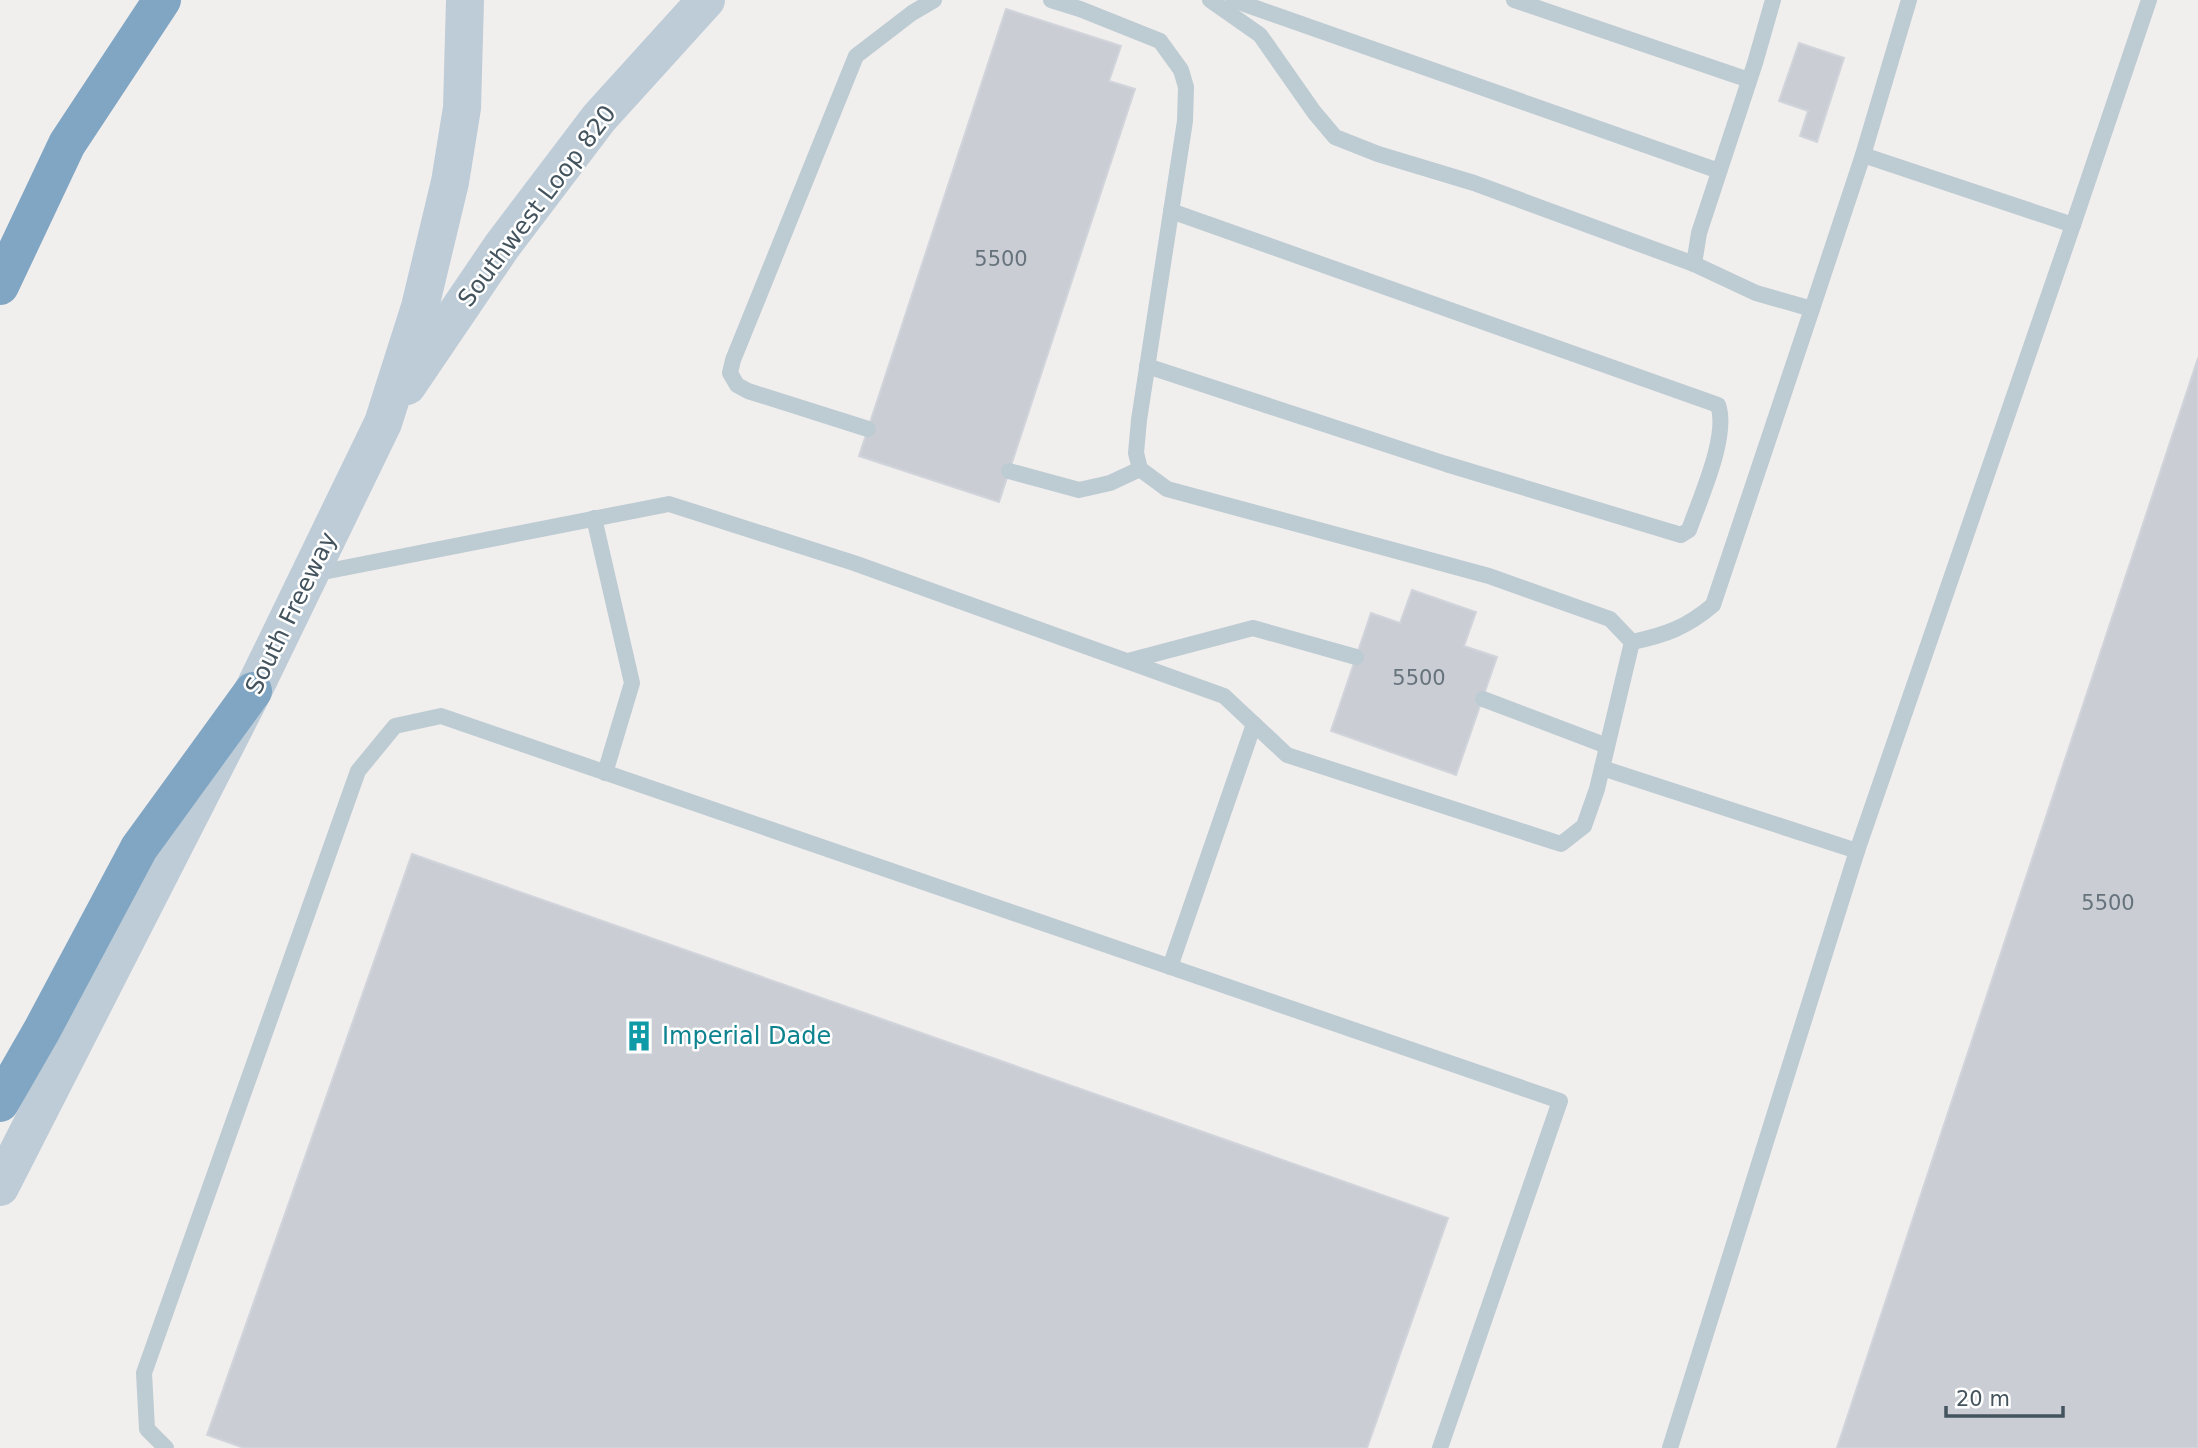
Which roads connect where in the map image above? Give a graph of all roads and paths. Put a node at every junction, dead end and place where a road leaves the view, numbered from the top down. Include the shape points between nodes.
1 (162, 0) edge
2 (465, 0) edge
3 (706, 0) edge
4 (934, 0) edge
5 (1051, 0) edge
6 (1210, 0) edge
7 (1233, 0) edge
8 (1514, 0) edge
9 (1773, 0) edge
10 (1909, 0) edge
11 (2150, 0) edge
12 (1749, 80) junction
13 (1863, 155) junction
14 (1719, 170) junction
15 (1171, 212) junction
16 (2073, 225) junction
17 (1694, 264) junction
18 (0, 286) edge
19 (1812, 309) junction
20 (1147, 366) junction
21 (383, 423) junction
22 (868, 429) dead end
23 (1140, 469) junction
24 (1009, 471) dead end
25 (594, 518) junction
26 (311, 575) junction
27 (1632, 642) junction
28 (1356, 657) dead end
29 (1128, 662) junction
30 (253, 691) junction
31 (1483, 699) dead end
32 (1254, 724) junction
33 (1607, 746) junction
34 (1602, 768) junction
35 (606, 772) junction
36 (1857, 851) junction
37 (1170, 967) junction
38 (0, 1103) edge
39 (0, 1187) edge
40 (166, 1448) edge
41 (1440, 1448) edge
42 (1670, 1448) edge

1 - 18 highway via 67,144
2 - 21 main road, South Freeway via 462,108 450,182 420,307
3 - 21 main road, Southwest Loop 820 via 599,118 502,246
4 - 22 lane via 856,56 730,373 737,385 748,391
5 - 15 lane via 1160,41 1181,70 1186,87 1185,121
6 - 17 lane via 1260,35 1335,137
7 - 14 lane
8 - 12 lane
9 - 12 lane
10 - 13 lane
11 - 16 lane
12 - 14 lane
13 - 16 lane
13 - 19 lane
14 - 17 lane
15 - 20 lane
15 - 20 lane via 1718,405 1722,416 1719,442 1689,530 1681,535
16 - 36 lane
17 - 19 lane via 1756,293
19 - 27 lane via 1713,605 1693,622 1663,636
20 - 23 lane via 1136,453
21 - 26 main road, South Freeway
23 - 24 lane via 1079,490
23 - 27 lane via 1167,489 1489,576 1610,619
25 - 26 lane
25 - 29 lane via 669,504 854,563
25 - 35 lane via 632,683
26 - 30 main road, South Freeway
27 - 33 lane
28 - 29 lane via 1253,628
29 - 32 lane via 1224,696
30 - 38 highway via 139,848
30 - 39 main road, South Freeway
31 - 33 lane
32 - 34 lane via 1287,755 1561,844 1584,826
32 - 37 lane
33 - 34 lane
34 - 36 lane
35 - 37 lane
35 - 40 lane via 441,716 395,726 358,771 144,1373 147,1429
36 - 42 lane
37 - 41 lane via 1560,1101

